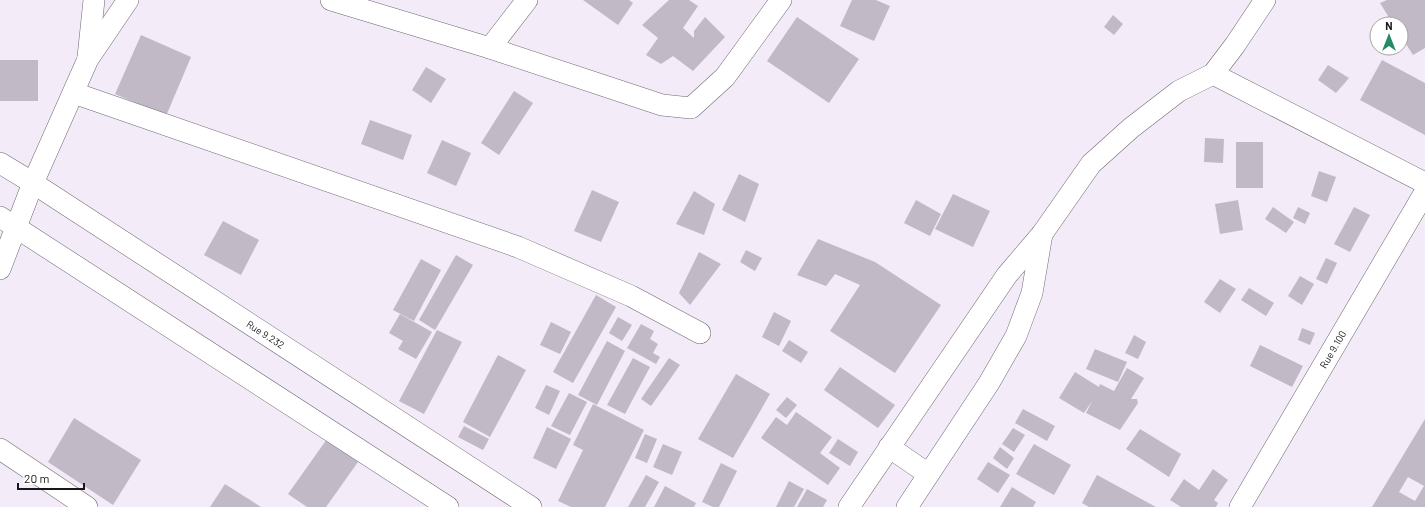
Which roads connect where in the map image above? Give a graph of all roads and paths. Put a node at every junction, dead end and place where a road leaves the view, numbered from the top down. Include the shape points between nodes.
1 (94, 0) edge
2 (128, 0) edge
3 (527, 0) edge
4 (780, 0) edge
5 (1266, 0) edge
6 (344, 2) edge
7 (490, 48) junction
8 (88, 59) junction
9 (1214, 74) junction
10 (74, 93) junction
11 (0, 163) edge
12 (33, 183) junction
13 (1425, 183) edge
14 (1425, 192) edge
15 (8, 222) edge
16 (1042, 234) junction
17 (0, 269) edge
18 (700, 333) dead end
19 (889, 447) junction
20 (0, 449) edge
21 (928, 474) junction
22 (87, 507) edge
23 (448, 507) edge
24 (531, 507) edge
25 (849, 507) edge
26 (907, 507) edge
27 (1240, 507) edge

1 - 8 street
2 - 8 street
3 - 7 street
4 - 7 street via 725,77 691,108 662,105
5 - 9 street
6 - 7 street
8 - 10 street
9 - 13 street
9 - 16 street via 1179,91 1131,128 1091,164
10 - 12 street
10 - 18 street via 518,247 631,296
11 - 12 street, Rue 9.232
12 - 15 street
12 - 24 street, Rue 9.232
14 - 27 street, Rue 9.100
15 - 17 street
15 - 23 street
16 - 19 street via 1008,275
16 - 21 street via 1032,293 1016,336
19 - 21 street
19 - 25 street
20 - 22 street
21 - 26 street

